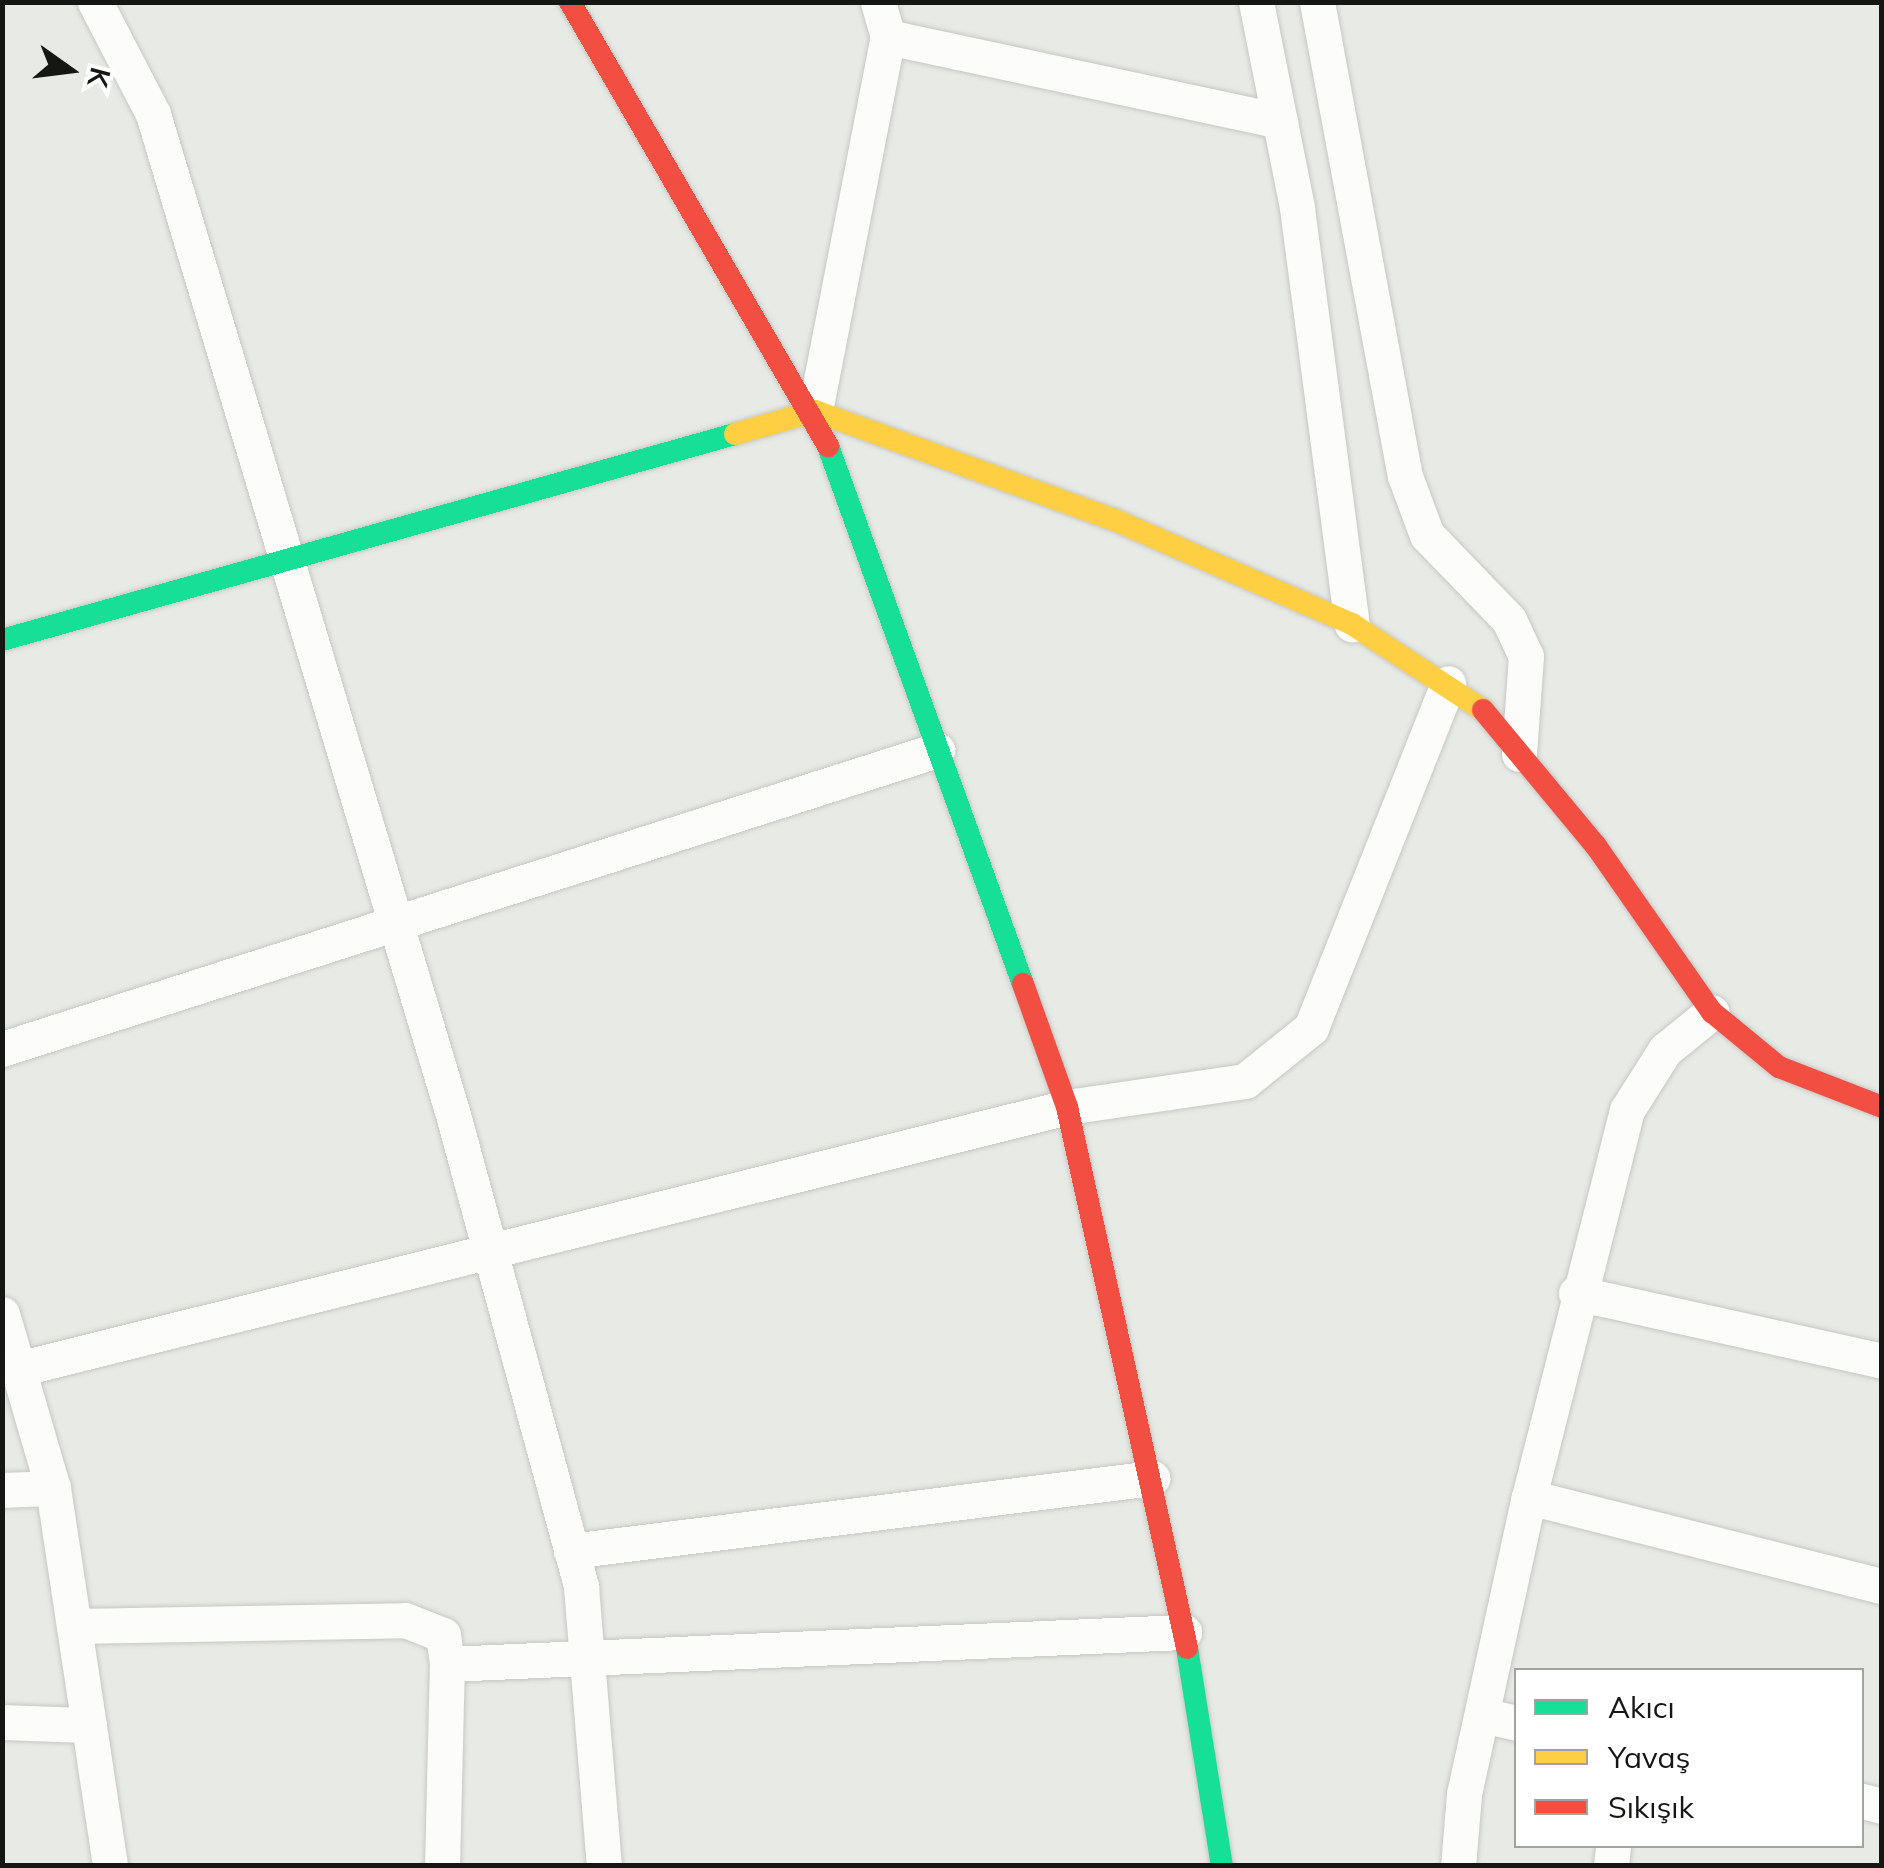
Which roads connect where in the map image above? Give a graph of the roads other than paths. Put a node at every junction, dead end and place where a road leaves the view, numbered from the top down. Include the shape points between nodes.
1 (95, 2) edge
2 (570, 2) edge
3 (878, 2) edge
4 (1256, 2) edge
5 (1317, 2) edge
6 (888, 38) junction
7 (1280, 121) junction
8 (814, 411) junction
9 (288, 563) junction
10 (1352, 624) junction
11 (2, 640) edge
12 (1448, 683) junction
13 (937, 750) junction
14 (1520, 754) junction
15 (395, 921) junction
16 (1712, 1012) junction
17 (2, 1048) edge
18 (1067, 1107) junction
19 (1882, 1107) edge
20 (490, 1254) junction
21 (1576, 1293) junction
22 (2, 1314) edge
23 (1882, 1361) edge
24 (18, 1369) junction
25 (1152, 1478) junction
26 (52, 1488) junction
27 (2, 1490) edge
28 (1529, 1497) junction
29 (571, 1551) junction
30 (1882, 1586) edge
31 (74, 1626) junction
32 (1184, 1632) junction
33 (586, 1655) junction
34 (448, 1664) junction
35 (1482, 1716) junction
36 (2, 1722) edge
37 (1514, 1723) edge
38 (89, 1725) junction
39 (110, 1866) edge
40 (442, 1866) edge
41 (604, 1866) edge
42 (1222, 1866) edge
43 (1458, 1866) edge

1 - 9 street via 153,114
2 - 8 street
3 - 6 street
4 - 7 street
5 - 14 street via 1405,476 1427,535 1509,620 1526,656
6 - 7 street
6 - 8 street
7 - 10 street
8 - 9 street
8 - 10 street via 1115,520
8 - 13 street
9 - 11 street
9 - 15 street
10 - 12 street
12 - 14 street
12 - 18 street via 1295,1047 1245,1081
13 - 15 street
13 - 18 street
14 - 16 street
15 - 17 street
15 - 20 street
16 - 19 street via 1779,1067
16 - 21 street via 1666,1050 1628,1110
18 - 20 street
18 - 25 street
20 - 24 street
20 - 29 street
21 - 23 street
21 - 28 street
22 - 24 street
24 - 26 street
25 - 29 street
25 - 32 street
26 - 27 street
26 - 31 street
28 - 30 street
28 - 35 street
29 - 33 street
31 - 34 street via 404,1620 443,1635
31 - 38 street
32 - 33 street
32 - 42 street
33 - 34 street
33 - 41 street
34 - 40 street
35 - 37 street
35 - 43 street
36 - 38 street
38 - 39 street

